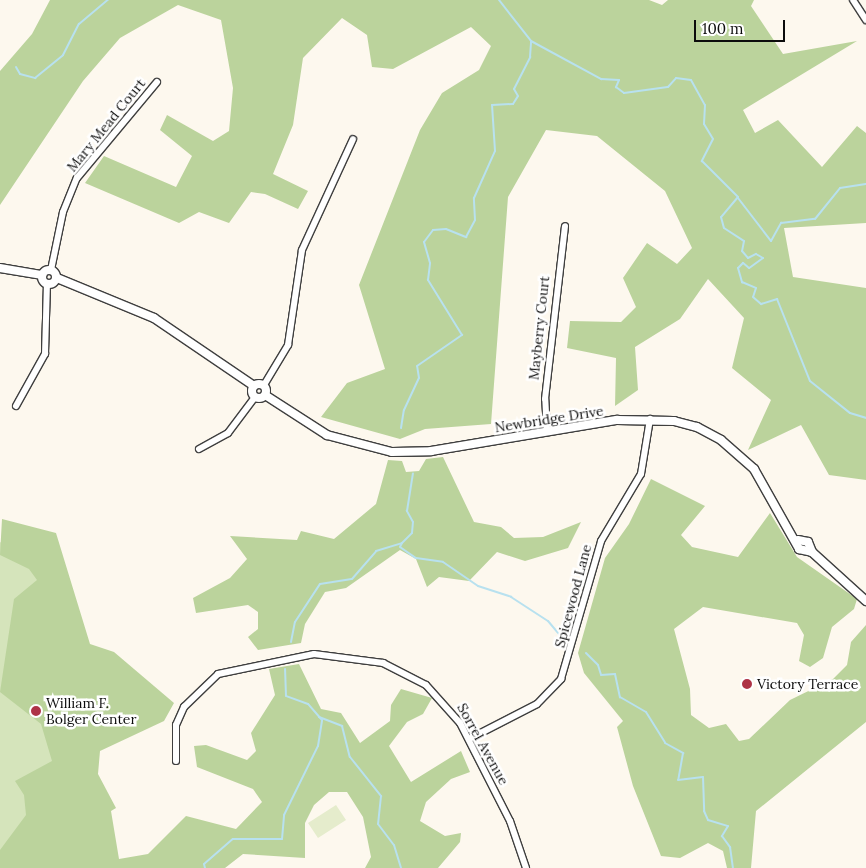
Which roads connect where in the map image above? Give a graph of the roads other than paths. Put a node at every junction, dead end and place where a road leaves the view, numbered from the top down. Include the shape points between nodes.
1 (853, 0) edge
2 (866, 20) edge
3 (157, 82) dead end
4 (352, 139) dead end
5 (564, 226) dead end
6 (0, 268) edge
7 (51, 270) junction
8 (42, 275) junction
9 (56, 278) junction
10 (48, 284) junction
11 (264, 385) junction
12 (254, 386) junction
13 (265, 395) junction
14 (255, 397) junction
15 (16, 406) dead end
16 (650, 419) junction
17 (547, 432) junction
18 (199, 450) dead end
19 (866, 600) edge
20 (469, 739) junction
21 (176, 761) dead end
22 (526, 868) edge

1 - 2 street
3 - 7 street, Mary Mead Court via 77,178 63,212
4 - 11 street via 302,250 288,345
5 - 17 street, Mayberry Court via 545,399
6 - 8 street
7 - 8 street
7 - 9 street
8 - 10 street
9 - 10 street
9 - 12 street via 154,318
10 - 15 street via 45,354
11 - 12 street
11 - 13 street
12 - 14 street
13 - 14 street
13 - 17 street, Newbridge Drive via 327,435 392,452 431,451
14 - 18 street via 228,433
16 - 17 street, Newbridge Drive
16 - 19 street, Newbridge Drive via 697,427 742,456 765,484 798,540 800,551 812,552
16 - 20 street, Spicewood Lane via 642,474 601,541 561,679 537,704
20 - 21 street, Sorrel Avenue via 444,701 408,673 383,662 314,654 218,674 184,707 176,725
20 - 22 street, Sorrel Avenue via 522,847

